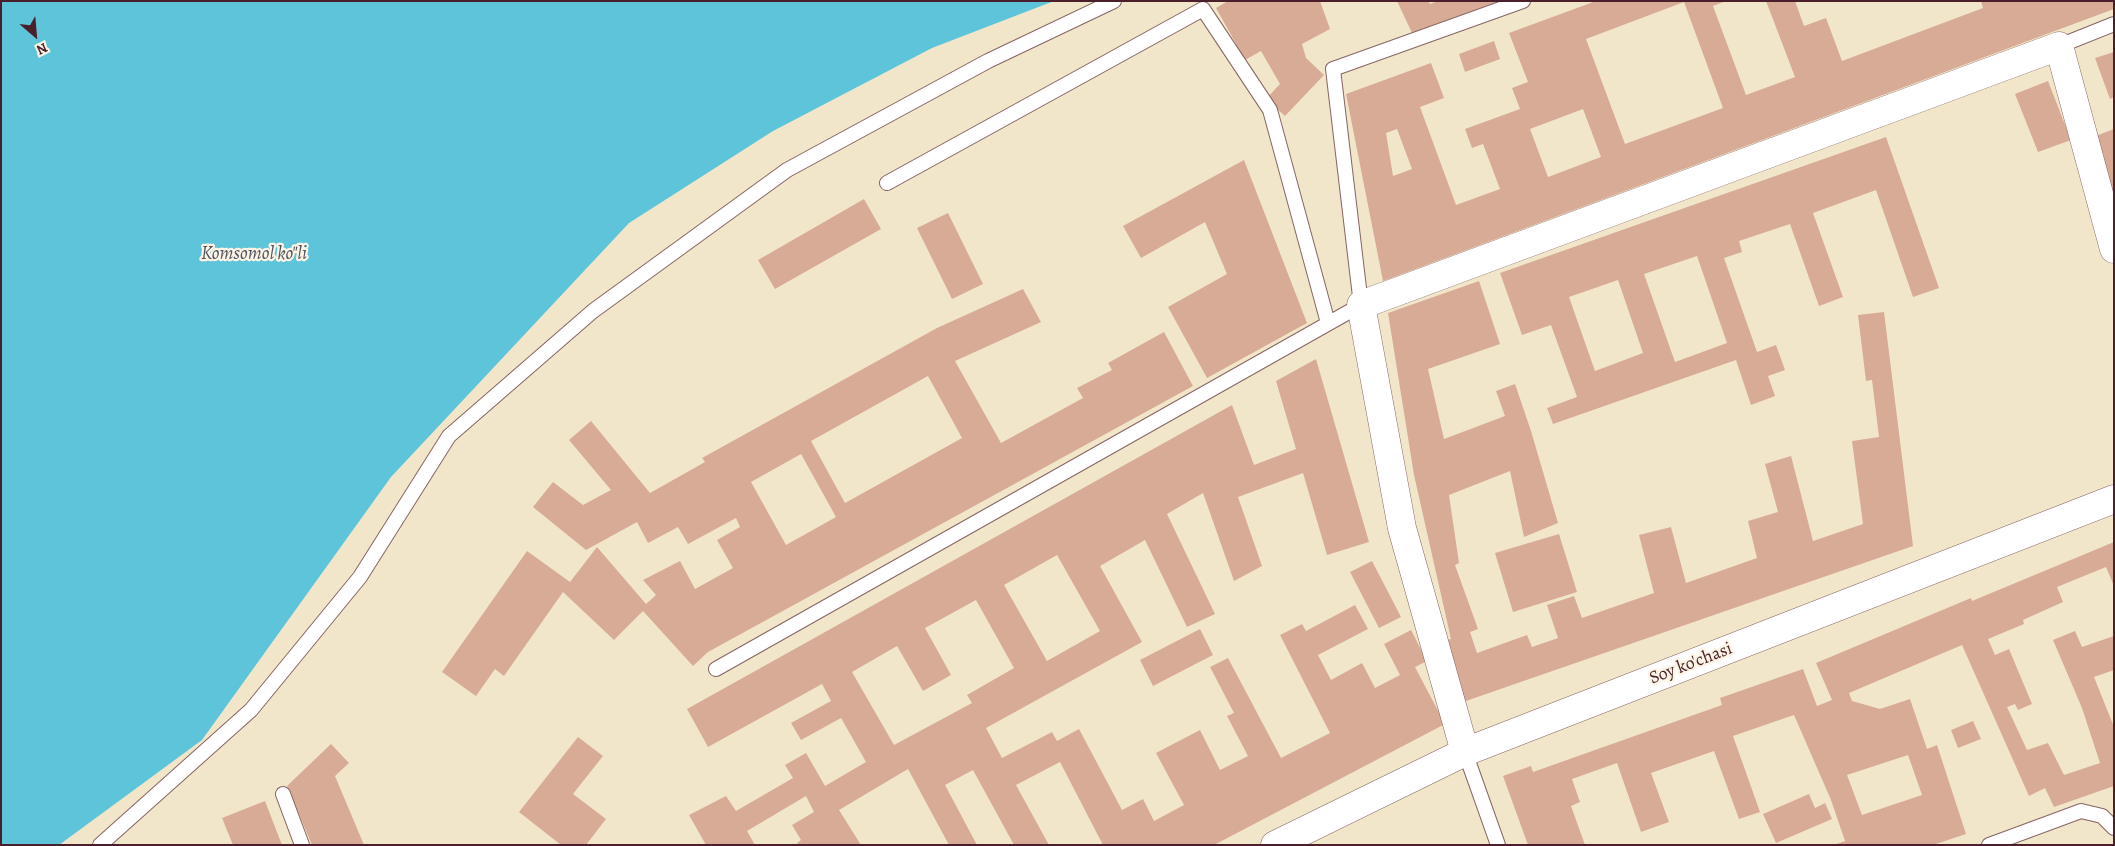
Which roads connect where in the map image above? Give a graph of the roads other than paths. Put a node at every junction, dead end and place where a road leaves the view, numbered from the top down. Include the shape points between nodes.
1 (1114, 1) edge
2 (1523, 1) edge
3 (2114, 24) edge
4 (2059, 46) junction
5 (886, 182) dead end
6 (2114, 249) edge
7 (1361, 305) junction
8 (1328, 323) junction
9 (2114, 499) edge
10 (716, 669) dead end
11 (1465, 752) junction
12 (283, 794) dead end
13 (2114, 828) edge
14 (100, 845) edge
15 (302, 845) edge
16 (1275, 845) edge
17 (1498, 845) edge
18 (1989, 845) edge

1 - 14 lane via 988,60 787,170 593,312 449,436 360,577 251,710
2 - 7 lane via 1332,69
3 - 4 lane
4 - 6 street
4 - 7 street
5 - 8 lane via 1203,9 1270,110
7 - 8 lane
7 - 11 street via 1402,528
8 - 10 lane
9 - 11 street, Soy ko'chasi
11 - 16 street, Soy ko'chasi
11 - 17 lane
12 - 15 lane
13 - 18 lane via 2102,816 2081,811

